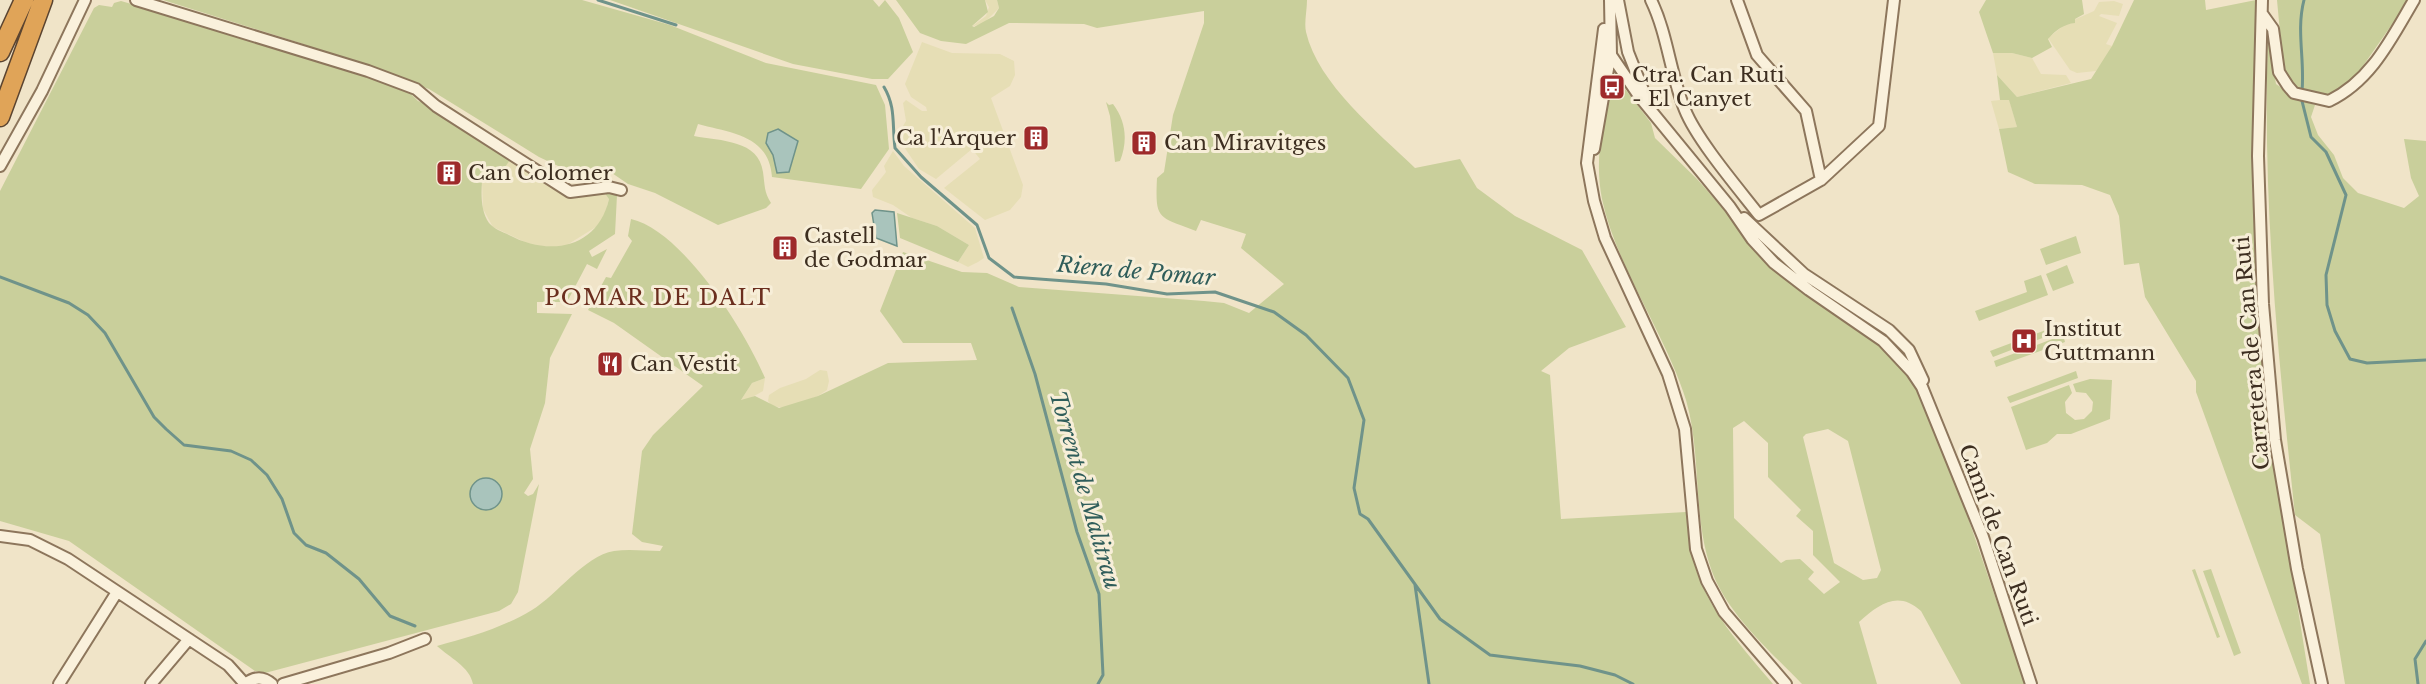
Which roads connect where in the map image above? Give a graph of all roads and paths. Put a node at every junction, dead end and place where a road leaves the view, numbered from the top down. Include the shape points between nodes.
1 (24, 0) edge
2 (43, 0) edge
3 (85, 0) edge
4 (136, 0) edge
5 (1605, 0) edge
6 (1610, 0) edge
7 (1617, 0) edge
8 (1651, 0) edge
9 (1737, 0) edge
10 (1894, 0) edge
11 (2262, 0) edge
12 (2268, 0) edge
13 (2414, 0) edge
14 (2263, 15) junction
15 (0, 51) edge
16 (1611, 55) junction
17 (1651, 109) junction
18 (0, 117) edge
19 (0, 166) edge
20 (1591, 176) junction
21 (1821, 180) junction
22 (621, 190) dead end
23 (1730, 207) junction
24 (1768, 256) junction
25 (1810, 279) junction
26 (1833, 307) junction
27 (1885, 328) junction
28 (1904, 362) junction
29 (1928, 399) junction
30 (0, 536) edge
31 (117, 592) junction
32 (189, 639) junction
33 (425, 639) dead end
34 (59, 684) edge
35 (151, 684) edge
36 (245, 684) edge
37 (272, 684) edge
38 (283, 684) edge
39 (1786, 684) edge
40 (2031, 684) edge
41 (2322, 684) edge

1 - 15 highway
2 - 18 highway
3 - 19 street via 42,91
4 - 22 street via 416,89 436,106 570,192
5 - 20 street via 1590,123 1587,163
6 - 16 street
7 - 16 street
7 - 17 street, Camí de Can Ruti via 1628,52
8 - 21 street via 1662,22 1684,110 1759,215
9 - 21 street via 1757,55 1806,111
10 - 21 street via 1879,126
11 - 14 street, Carretera de Can Ruti
12 - 14 street, Carretera de Can Ruti
13 - 14 street via 2359,83 2329,101 2294,93 2279,72 2273,29
14 - 41 street, Carretera de Can Ruti via 2258,156 2263,304 2274,428 2297,568
16 - 17 street, Camí de Can Ruti
16 - 20 street
17 - 23 street, Camí de Can Ruti
20 - 39 street via 1605,238 1668,374 1682,418 1696,549 1707,581 1724,612
23 - 24 street, Camí de Can Ruti
23 - 25 street, Camí de Can Ruti
24 - 25 street, Camí de Can Ruti
24 - 26 street, Camí de Can Ruti
25 - 27 street, Camí de Can Ruti
26 - 27 street, Camí de Can Ruti via 1842,306 1878,328
26 - 28 street, Camí de Can Ruti via 1883,341
27 - 28 street, Camí de Can Ruti
27 - 29 street, Camí de Can Ruti via 1910,350
28 - 29 street, Camí de Can Ruti
29 - 40 street, Camí de Can Ruti via 1983,537
30 - 31 street via 30,540 69,559
31 - 32 street
31 - 34 street
32 - 35 street
32 - 36 street via 228,665
33 - 38 street
36 - 37 street via 256,678

